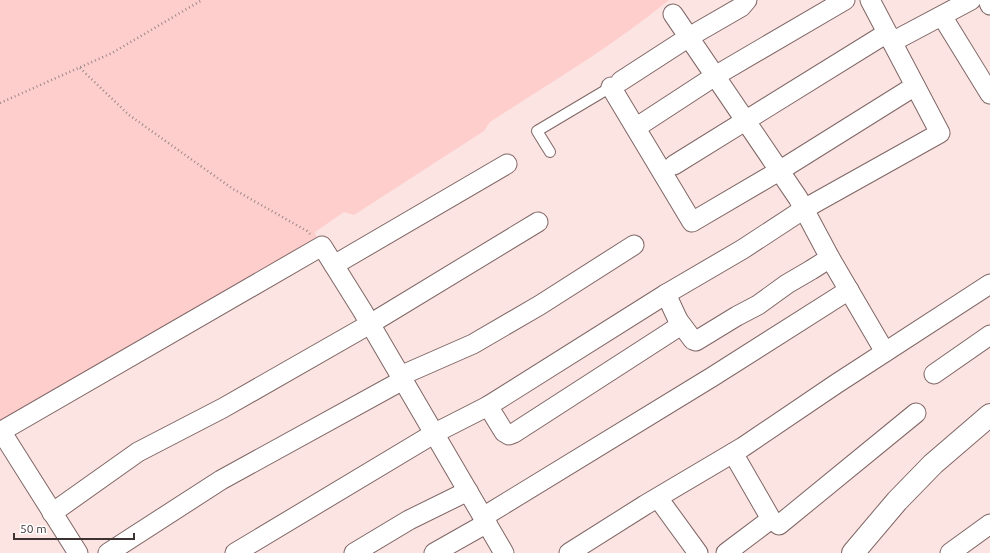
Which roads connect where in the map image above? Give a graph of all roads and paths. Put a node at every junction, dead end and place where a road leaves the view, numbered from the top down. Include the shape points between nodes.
1 (202, 0) edge
2 (747, 0) edge
3 (845, 0) edge
4 (870, 0) edge
5 (972, 0) edge
6 (988, 0) edge
7 (990, 5) edge
8 (673, 14) dead end
9 (942, 16) junction
10 (689, 37) junction
11 (890, 38) junction
12 (80, 68) junction
13 (715, 76) junction
14 (616, 84) junction
15 (915, 86) junction
16 (990, 94) edge
17 (0, 103) edge
18 (745, 122) junction
19 (643, 123) dead end
20 (550, 152) dead end
21 (507, 164) dead end
22 (674, 165) dead end
23 (779, 171) junction
24 (804, 209) junction
25 (538, 222) dead end
26 (634, 245) dead end
27 (322, 246) junction
28 (830, 258) junction
29 (334, 265) junction
30 (990, 284) edge
31 (849, 290) junction
32 (666, 294) junction
33 (678, 320) junction
34 (370, 324) junction
35 (990, 335) edge
36 (885, 352) junction
37 (934, 374) dead end
38 (402, 378) junction
39 (488, 406) junction
40 (916, 414) dead end
41 (990, 415) edge
42 (0, 432) edge
43 (435, 433) junction
44 (733, 454) junction
45 (468, 491) junction
46 (658, 498) junction
47 (52, 513) junction
48 (771, 519) junction
49 (485, 520) junction
50 (990, 524) edge
51 (78, 553) edge
52 (108, 553) edge
53 (235, 553) edge
54 (354, 553) edge
55 (434, 553) edge
56 (504, 553) edge
57 (569, 553) edge
58 (698, 553) edge
59 (726, 553) edge
60 (853, 553) edge
61 (950, 553) edge

1 - 12 path via 112,53
2 - 10 street via 741,7
3 - 13 street
4 - 11 street
5 - 9 street
6 - 7 street
8 - 10 street
9 - 11 street
9 - 16 street
10 - 13 street
10 - 14 street
11 - 15 street
11 - 18 street
12 - 17 path
12 - 27 path via 129,115 233,189 307,231
13 - 18 street
13 - 19 street
14 - 20 lane via 537,131
14 - 23 street via 692,222
15 - 23 street
15 - 24 street via 940,133
18 - 22 street
18 - 23 street
21 - 29 street
23 - 24 street
24 - 28 street
24 - 32 street
25 - 34 street
26 - 38 street via 473,344
27 - 29 street
27 - 42 street
28 - 31 street
28 - 33 street via 758,305 696,341
29 - 34 street
30 - 36 street
31 - 36 street
31 - 49 street
32 - 33 street
32 - 39 street
33 - 39 street via 675,329 514,433 509,435 504,432
34 - 38 street
34 - 47 street via 223,408 138,452
35 - 37 street
36 - 44 street
38 - 43 street
38 - 52 street via 221,480
39 - 43 street
40 - 48 street via 781,524
41 - 60 street via 932,464
42 - 47 street
43 - 45 street
43 - 53 street
44 - 46 street
44 - 48 street
45 - 49 street
45 - 54 street via 409,520
46 - 57 street
46 - 58 street
47 - 51 street
48 - 59 street
49 - 55 street
49 - 56 street
50 - 61 street

